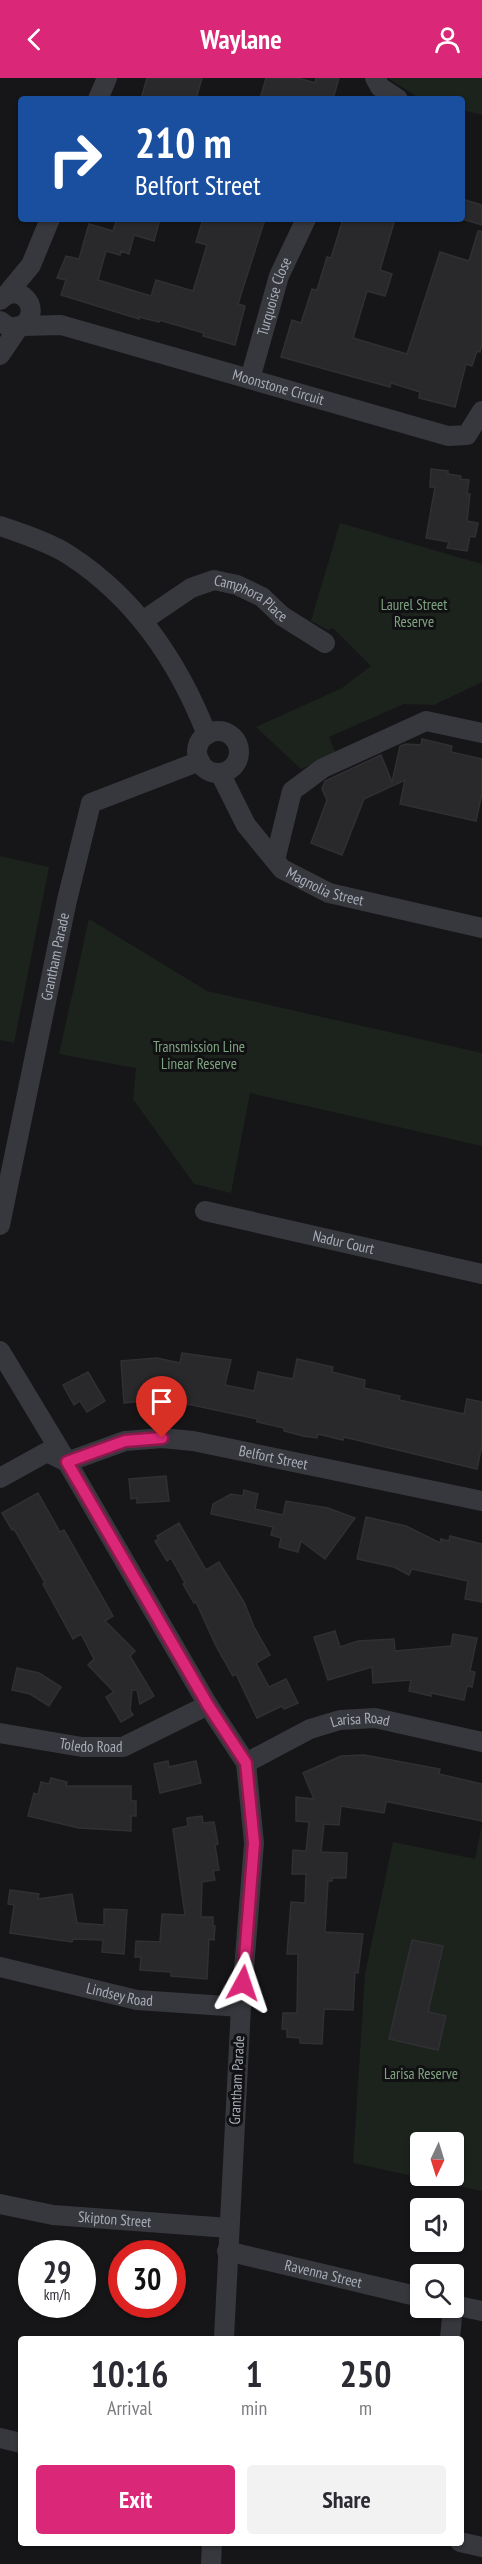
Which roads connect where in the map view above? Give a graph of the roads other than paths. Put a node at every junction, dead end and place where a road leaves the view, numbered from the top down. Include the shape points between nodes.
1 (106, 78) edge
2 (374, 88) edge
3 (99, 96) edge
4 (391, 96) edge
5 (49, 222) edge
6 (305, 222) edge
7 (32, 265) junction
8 (2, 297) edge
9 (30, 304) junction
10 (0, 321) edge
11 (62, 325) junction
12 (21, 326) junction
13 (0, 355) edge
14 (250, 378) junction
15 (482, 411) edge
16 (0, 526) edge
17 (144, 620) junction
18 (324, 643) dead end
19 (482, 733) edge
20 (207, 735) junction
21 (200, 761) junction
22 (220, 773) junction
23 (275, 860) junction
24 (482, 928) edge
25 (7, 1148) edge
26 (205, 1211) dead end
27 (0, 1225) edge
28 (482, 1274) edge
29 (0, 1351) edge
30 (67, 1462) junction
31 (0, 1478) edge
32 (482, 1501) edge
33 (208, 1705) junction
34 (0, 1733) edge
35 (482, 1742) edge
36 (246, 1763) junction
37 (0, 1967) edge
38 (241, 2007) junction
39 (0, 2204) edge
40 (229, 2228) junction
41 (227, 2251) junction
42 (410, 2295) edge
43 (464, 2308) edge
44 (482, 2311) edge
45 (452, 2318) edge
46 (224, 2336) edge
47 (450, 2336) edge
48 (0, 2438) edge
49 (18, 2442) edge
50 (464, 2543) edge
51 (212, 2546) edge
52 (482, 2547) edge
53 (211, 2564) edge

1 - 3 street
2 - 4 street
5 - 7 street
6 - 14 street, Turquoise Close via 279,276
7 - 8 street
7 - 9 street
8 - 9 street, Moonstone Circuit via 17,293
9 - 11 street, Moonstone Circuit
9 - 12 street via 30,318
10 - 12 street, Moonstone Circuit via 10,328
11 - 12 street, Moonstone Circuit
11 - 14 street, Moonstone Circuit
12 - 13 street
14 - 15 street, Moonstone Circuit via 448,436 467,435
16 - 17 street via 71,556
17 - 18 street, Camphora Place via 191,588 214,580 262,597 282,616
17 - 20 street via 167,653
19 - 23 street via 426,721 323,768 292,791
20 - 21 street via 198,747
20 - 22 street via 228,733 238,743 239,758 230,769
21 - 22 street via 207,769
21 - 25 street, Grantham Parade via 91,802
22 - 23 street, Magnolia Street via 246,825
23 - 24 street, Magnolia Street via 282,869 329,893
25 - 27 street, Grantham Parade
26 - 28 street, Nadur Court
29 - 30 street, Grantham Parade
30 - 31 street via 47,1452
30 - 32 street, Belfort Street via 125,1441 162,1438 193,1441
30 - 33 street, Grantham Parade
33 - 34 street, Toledo Road via 123,1748 82,1747
33 - 36 street, Grantham Parade
35 - 36 street, Larisa Road via 375,1718 340,1720 310,1729
36 - 38 street, Grantham Parade via 254,1843
37 - 38 street, Lindsey Road via 137,2000
38 - 40 street, Grantham Parade
39 - 40 street, Skipton Street via 53,2215
40 - 41 street, Grantham Parade
41 - 42 street, Ravenna Street
41 - 46 street, Grantham Parade
43 - 44 street
45 - 47 street
48 - 49 street
50 - 52 street
51 - 53 street

